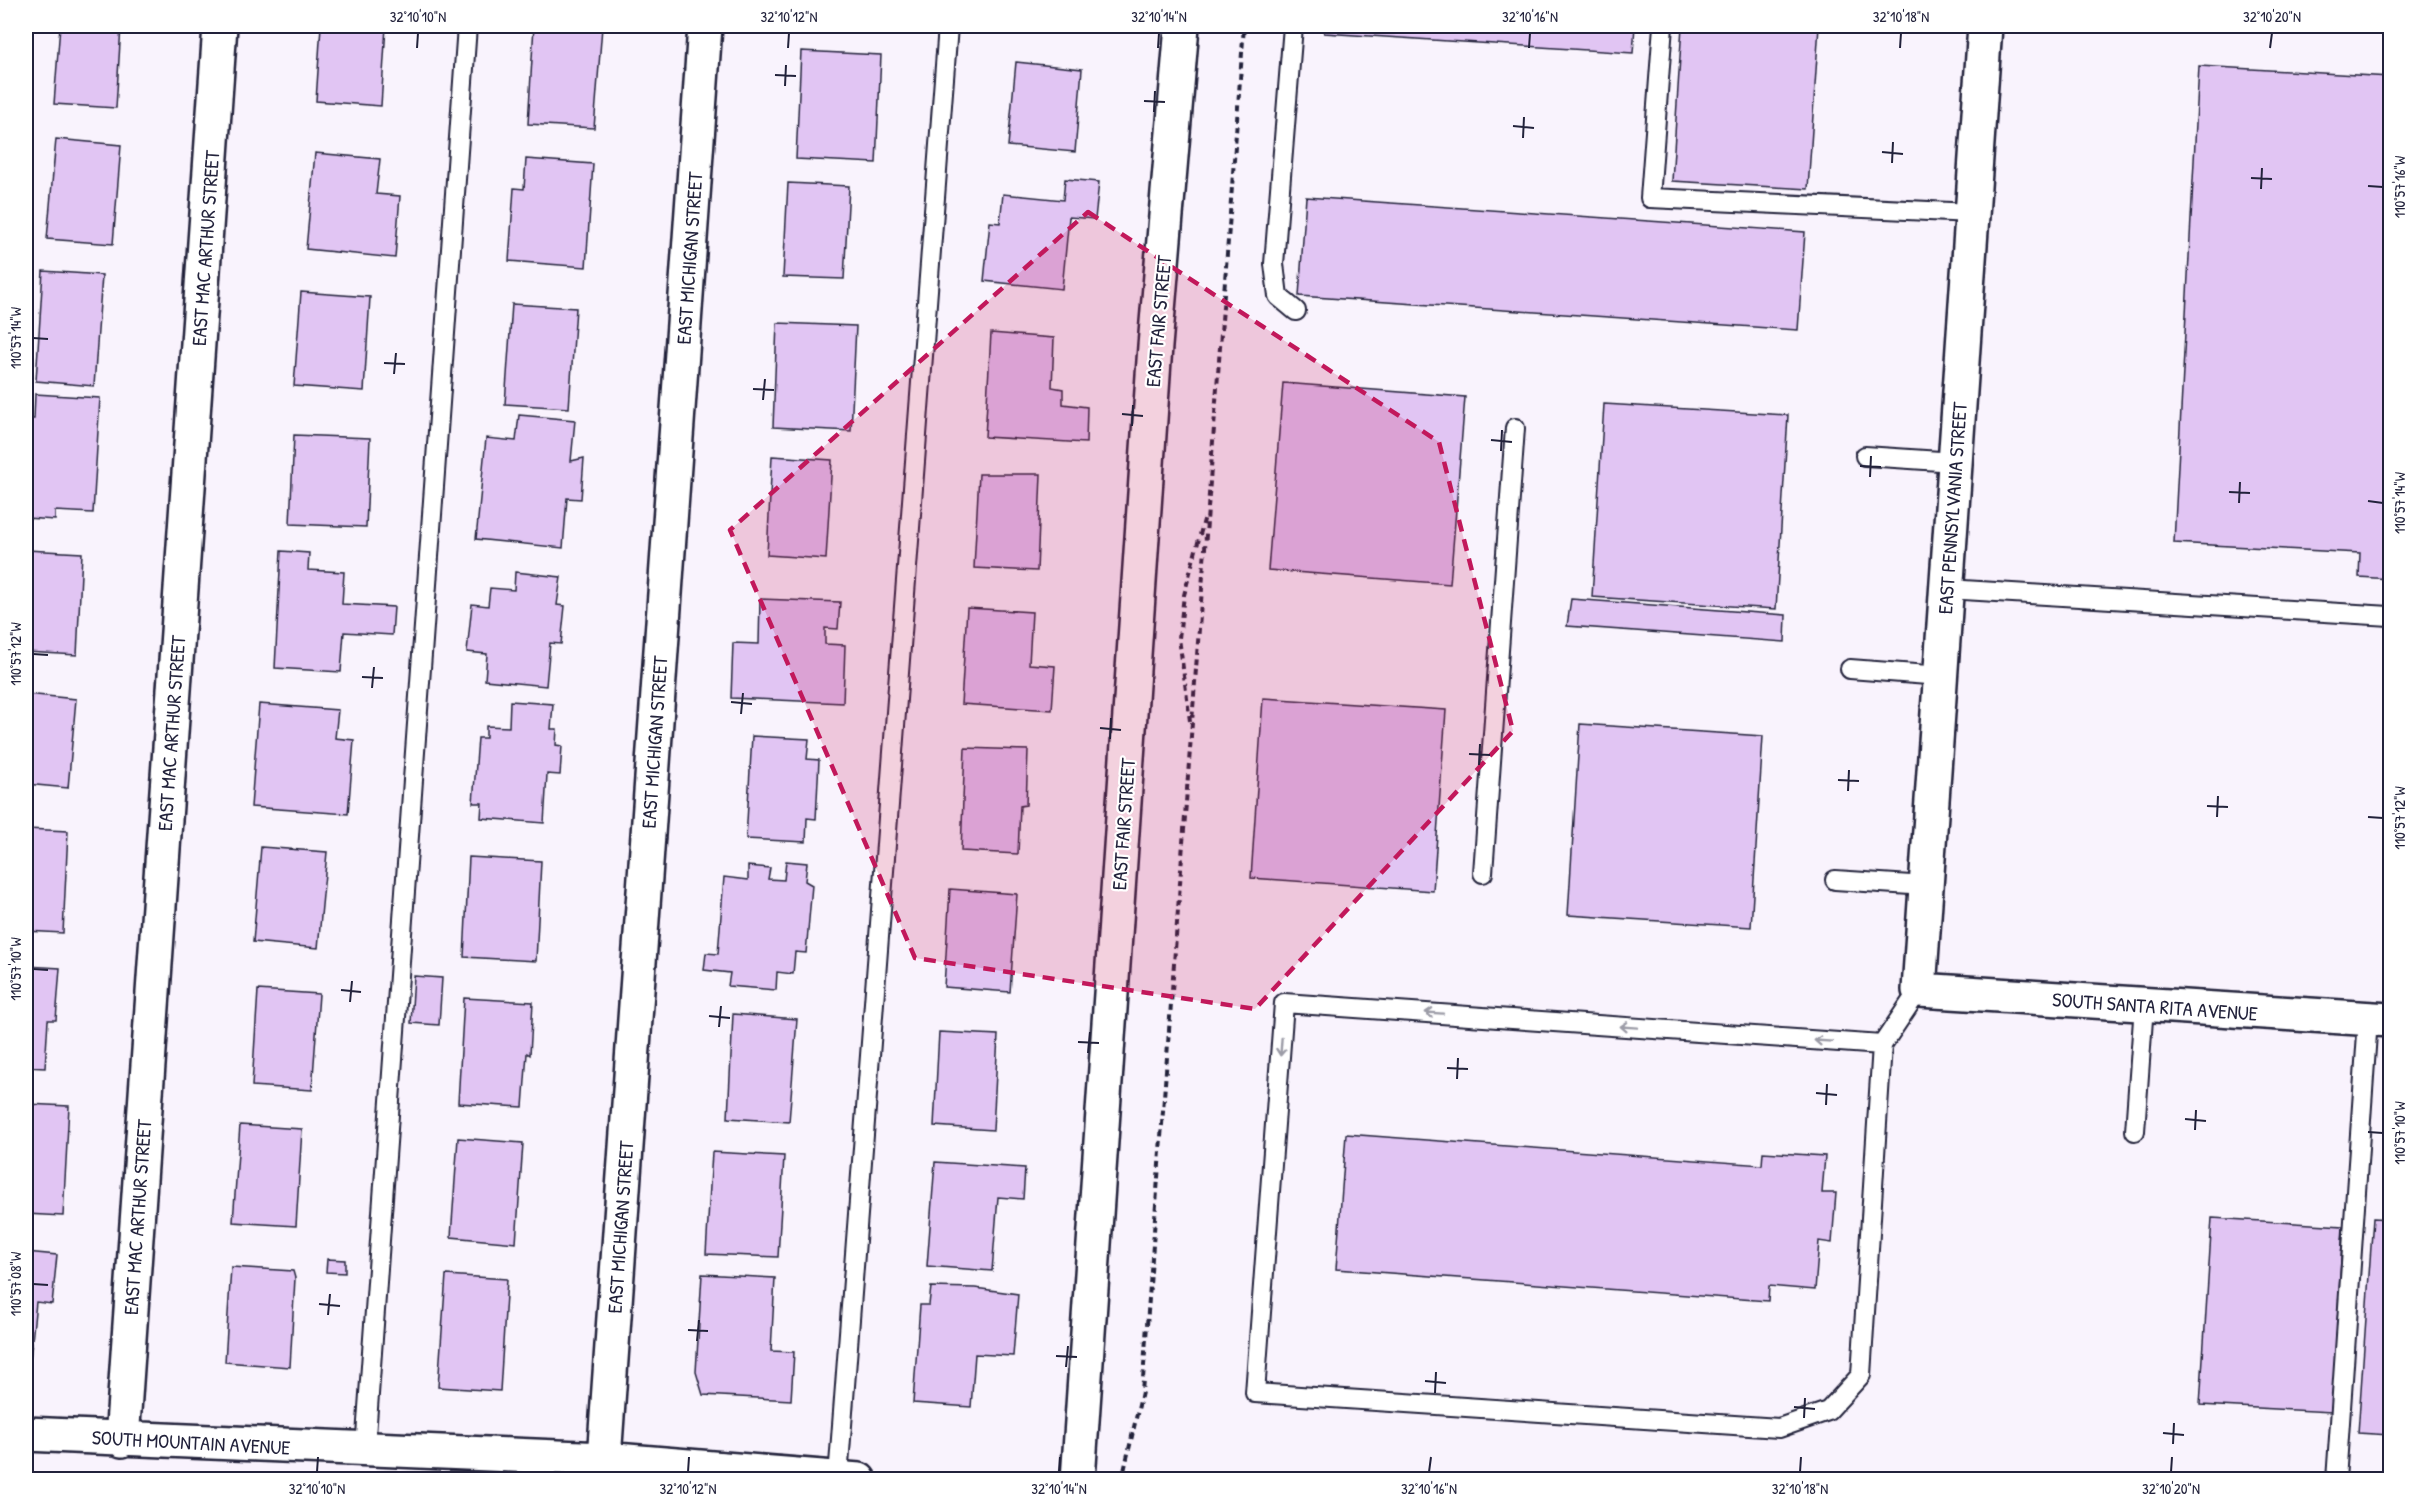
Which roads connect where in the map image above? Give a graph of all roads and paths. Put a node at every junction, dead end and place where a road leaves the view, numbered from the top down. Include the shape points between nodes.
1 (220, 26) edge
2 (467, 26) edge
3 (705, 26) edge
4 (948, 26) edge
5 (1182, 26) edge
6 (1244, 26) edge
7 (1293, 26) edge
8 (1663, 26) edge
9 (1985, 26) edge
10 (1972, 213) junction
11 (1296, 311) dead end
12 (1515, 428) dead end
13 (1865, 456) dead end
14 (1955, 462) junction
15 (1208, 505) junction
16 (1947, 589) junction
17 (2391, 616) edge
18 (1850, 669) dead end
19 (1941, 676) junction
20 (1192, 730) junction
21 (1483, 873) dead end
22 (1835, 880) dead end
23 (1926, 886) junction
24 (1920, 990) junction
25 (2144, 1005) junction
26 (2379, 1020) edge
27 (1882, 1045) junction
28 (2135, 1131) dead end
29 (26, 1434) edge
30 (122, 1440) junction
31 (365, 1450) junction
32 (604, 1459) junction
33 (849, 1479) edge
34 (1078, 1479) edge
35 (1122, 1479) edge
36 (2336, 1479) edge

1 - 30 street, EAST MAC ARTHUR STREET
2 - 31 lane
3 - 32 street, EAST MICHIGAN STREET
4 - 33 lane
5 - 34 street, EAST FAIR STREET via 1155,346
6 - 15 path
7 - 11 lane via 1274,264 1278,296
8 - 10 lane via 1650,198
9 - 10 street, EAST PENNSYLVANIA STREET
10 - 14 street, EAST PENNSYLVANIA STREET
12 - 21 lane
13 - 14 lane
14 - 16 street, EAST PENNSYLVANIA STREET
15 - 20 path
15 - 20 path via 1184,595 1179,638
16 - 17 lane
16 - 19 street, EAST PENNSYLVANIA STREET
18 - 19 lane
19 - 23 street, EAST PENNSYLVANIA STREET
20 - 35 path via 1142,1392
22 - 23 lane
23 - 24 street, EAST PENNSYLVANIA STREET
24 - 25 street, SOUTH SANTA RITA AVENUE
24 - 27 lane
25 - 26 street, SOUTH SANTA RITA AVENUE
25 - 28 lane
26 - 36 lane
27 -> 27 lane via 1284,1003 1256,1393 1779,1428 1828,1411 1861,1375
29 - 30 street, SOUTH MOUNTAIN AVENUE
30 - 31 street, SOUTH MOUNTAIN AVENUE
31 - 32 street, SOUTH MOUNTAIN AVENUE
32 - 33 street, SOUTH MOUNTAIN AVENUE

